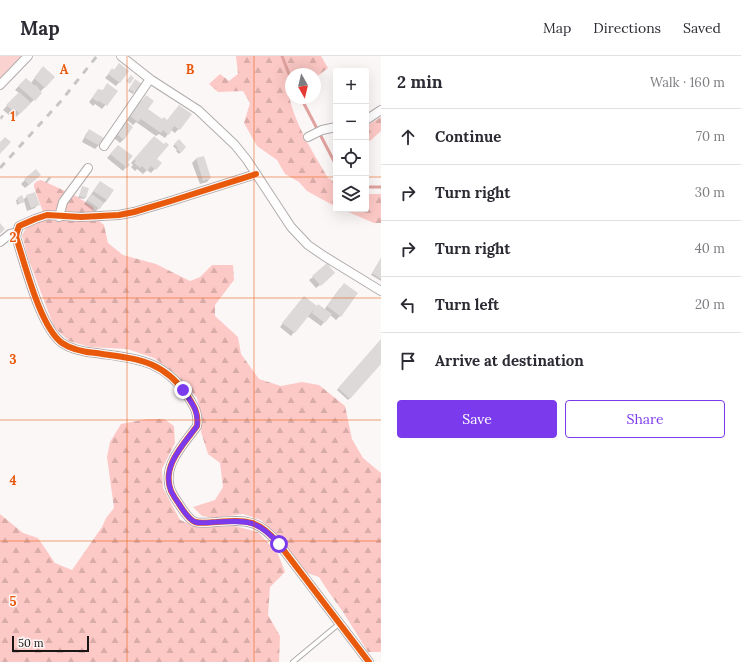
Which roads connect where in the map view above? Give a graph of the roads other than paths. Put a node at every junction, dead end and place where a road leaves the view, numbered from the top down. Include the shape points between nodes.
1 (28, 56) edge
2 (122, 56) edge
3 (150, 79) junction
4 (0, 85) edge
5 (381, 110) edge
6 (369, 118) edge
7 (333, 128) edge
8 (308, 137) dead end
9 (104, 146) dead end
10 (88, 168) dead end
11 (256, 174) junction
12 (59, 217) junction
13 (17, 232) junction
14 (0, 242) edge
15 (381, 291) edge
16 (340, 623) junction
17 (293, 662) edge
18 (369, 662) edge

1 - 4 street
2 - 3 street
3 - 9 street
3 - 11 street via 198,110 235,145
5 - 6 street
7 - 8 street
10 - 12 street via 63,202
11 - 12 street via 134,212
11 - 15 street via 291,227 308,245
12 - 13 street via 47,215 35,218 19,226
13 - 14 street
13 - 16 street via 16,237 41,312 51,331 62,343 77,351 140,360 157,367 175,381 196,408 197,426 171,464 169,477 171,490 184,513 194,522 242,521 262,527 279,544
16 - 17 lane
16 - 18 street

